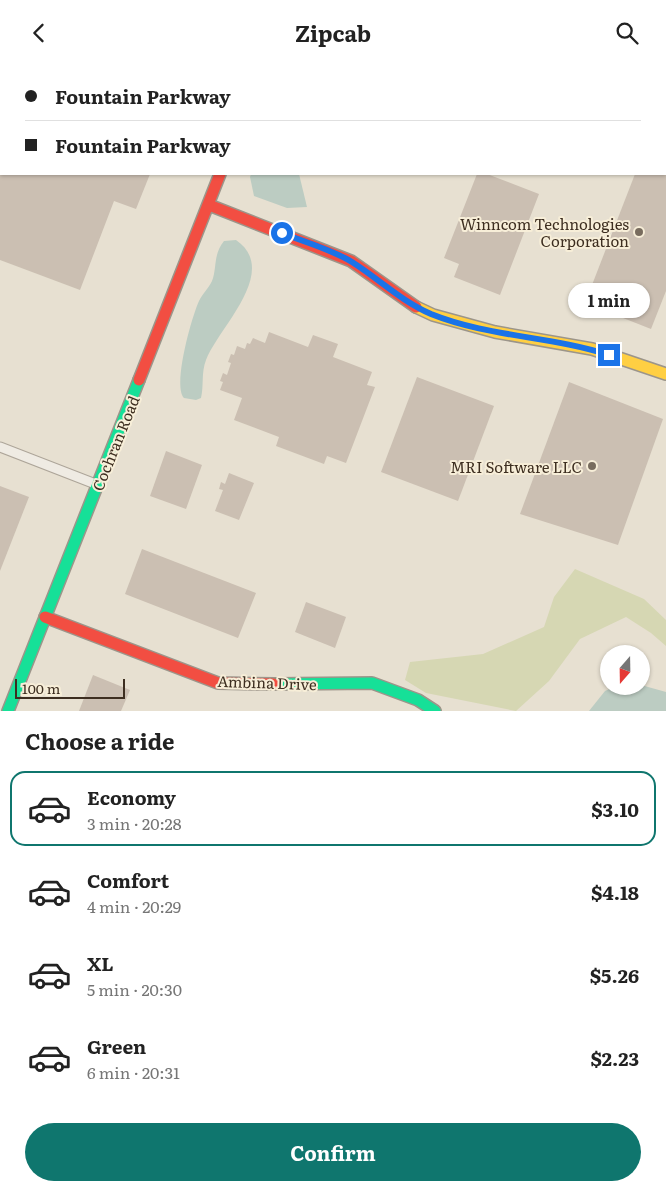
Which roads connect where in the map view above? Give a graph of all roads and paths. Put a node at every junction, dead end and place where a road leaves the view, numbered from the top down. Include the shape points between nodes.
1 (220, 175) edge
2 (209, 205) junction
3 (666, 374) edge
4 (0, 447) edge
5 (98, 485) junction
6 (45, 617) junction
7 (8, 711) edge
8 (435, 711) edge

1 - 2 street, Cochran Road
2 - 3 street via 351,261 410,304 433,315 496,332 592,349
2 - 5 street, Cochran Road
4 - 5 street
5 - 6 street, Cochran Road
6 - 7 street, Cochran Road
6 - 8 street, Ambina Drive via 218,683 372,683 418,700

